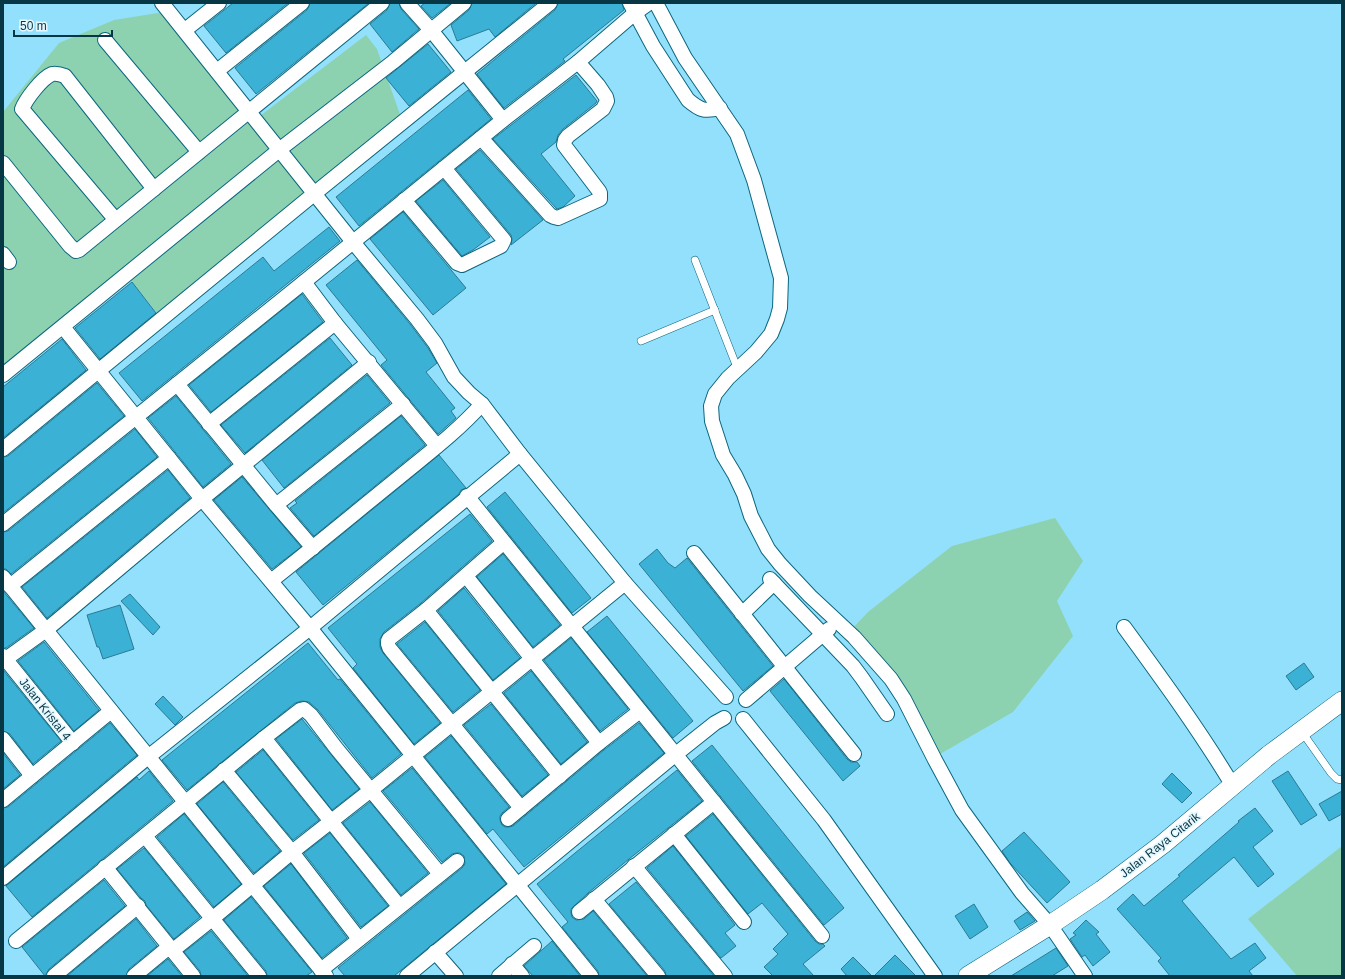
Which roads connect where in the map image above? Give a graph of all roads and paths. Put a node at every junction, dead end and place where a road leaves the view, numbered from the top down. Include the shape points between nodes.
1 (162, 3) edge
2 (219, 3) edge
3 (302, 3) edge
4 (382, 3) edge
5 (407, 3) edge
6 (464, 3) edge
7 (550, 3) edge
8 (649, 3) edge
9 (656, 3) edge
10 (633, 8) edge
11 (185, 30) junction
12 (431, 30) junction
13 (105, 40) dead end
14 (578, 62) junction
15 (218, 71) junction
16 (465, 73) junction
17 (720, 108) junction
18 (249, 111) junction
19 (503, 120) junction
20 (481, 138) junction
21 (279, 150) junction
22 (199, 152) junction
23 (3, 163) edge
24 (444, 168) junction
25 (154, 189) junction
26 (314, 194) junction
27 (404, 200) junction
28 (115, 219) junction
29 (353, 242) junction
30 (695, 260) dead end
31 (304, 282) junction
32 (715, 310) junction
33 (335, 323) junction
34 (63, 327) junction
35 (641, 341) dead end
36 (369, 362) junction
37 (738, 370) junction
38 (99, 371) junction
39 (3, 374) edge
40 (177, 384) junction
41 (403, 404) junction
42 (482, 404) junction
43 (136, 417) junction
44 (209, 424) junction
45 (437, 446) junction
46 (3, 449) edge
47 (520, 454) junction
48 (169, 458) junction
49 (243, 465) junction
50 (467, 496) junction
51 (202, 499) junction
52 (276, 505) junction
53 (3, 524) edge
54 (503, 542) junction
55 (313, 548) junction
56 (694, 553) dead end
57 (466, 576) junction
58 (7, 581) edge
59 (271, 581) junction
60 (625, 583) junction
61 (426, 610) junction
62 (742, 614) junction
63 (837, 621) junction
64 (572, 626) junction
65 (1124, 627) dead end
66 (310, 628) junction
67 (46, 630) junction
68 (823, 635) junction
69 (4, 658) edge
70 (532, 659) junction
71 (785, 667) junction
72 (492, 690) junction
73 (726, 697) junction
74 (746, 700) junction
75 (1342, 701) edge
76 (111, 711) junction
77 (640, 711) junction
78 (887, 714) dead end
79 (724, 718) junction
80 (742, 720) junction
81 (452, 724) junction
82 (1302, 731) junction
83 (264, 738) junction
84 (3, 739) edge
85 (72, 743) junction
86 (599, 743) junction
87 (676, 754) junction
88 (854, 754) dead end
89 (413, 755) junction
90 (148, 757) junction
91 (224, 770) junction
92 (32, 776) junction
93 (560, 776) junction
94 (1342, 780) edge
95 (1233, 786) junction
96 (371, 790) junction
97 (3, 800) edge
98 (714, 802) junction
99 (185, 803) junction
100 (521, 808) junction
101 (508, 819) dead end
102 (332, 821) junction
103 (674, 834) junction
104 (145, 836) junction
105 (292, 852) junction
106 (457, 861) dead end
107 (634, 866) junction
108 (105, 867) junction
109 (440, 874) junction
110 (3, 878) edge
111 (252, 885) junction
112 (517, 886) junction
113 (594, 899) junction
114 (138, 906) junction
115 (400, 906) junction
116 (579, 912) dead end
117 (212, 919) junction
118 (744, 922) dead end
119 (1050, 925) junction
120 (822, 936) dead end
121 (359, 939) junction
122 (16, 941) dead end
123 (534, 946) dead end
124 (171, 949) junction
125 (435, 952) junction
126 (512, 964) junction
127 (324, 973) edge
128 (54, 976) edge
129 (134, 976) edge
130 (193, 976) edge
131 (259, 976) edge
132 (407, 976) edge
133 (456, 976) edge
134 (499, 976) edge
135 (522, 976) edge
136 (591, 976) edge
137 (658, 976) edge
138 (725, 976) edge
139 (935, 976) edge
140 (968, 976) edge
141 (1086, 976) edge

1 - 11 street
2 - 11 street
3 - 15 street
4 - 18 street
5 - 12 street
6 - 12 street
7 - 16 street
8 - 10 street
9 - 17 street via 685,58
10 - 14 street
10 - 17 street via 653,46 688,100 704,111
11 - 15 street
12 - 16 street
12 - 21 street
13 - 22 street
14 - 19 street
14 - 20 street via 598,85 607,101 604,109 568,136 564,145 599,191 600,199 554,218
15 - 18 street
16 - 19 street
16 - 26 street
17 - 37 street via 737,134 754,180 781,278 780,308 771,334
18 - 21 street
18 - 22 street
19 - 20 street
20 - 24 street
21 - 26 street
21 - 34 street
22 - 25 street
23 - 28 street via 76,251
24 - 27 street
24 - 27 street via 504,240 501,246 462,265 457,263
25 - 28 street
25 - 28 street via 64,76 50,75 33,90 22,109
26 - 29 street
26 - 38 street
27 - 29 street
29 - 31 street
29 - 42 street via 417,318 454,377
30 - 32 lane
31 - 33 street
31 - 40 street
32 - 35 lane
32 - 37 lane
33 - 36 street
33 - 44 street
34 - 38 street
34 - 39 street
36 - 41 street
36 - 49 street
37 - 63 street via 715,394 711,406 712,421 724,455 768,549
38 - 43 street
38 - 46 street
40 - 43 street
40 - 44 street
41 - 45 street
41 - 52 street
42 - 45 street
42 - 47 street
43 - 48 street
43 - 53 street
44 - 49 street
45 - 55 street
47 - 50 street
47 - 60 street
48 - 51 street
48 - 58 street
49 - 51 street
49 - 52 street
50 - 54 street
50 - 66 street
51 - 59 street
51 - 67 street
52 - 55 street
54 - 57 street
54 - 64 street
55 - 59 street
56 - 62 street
57 - 61 street
57 - 70 street
58 - 67 street
59 - 66 street
60 - 64 street
60 - 73 street
61 - 72 street
61 - 81 street via 389,639 388,646
62 - 68 street via 772,581
62 - 71 street
63 - 68 street
63 - 119 street via 891,679 962,810 1022,893
64 - 70 street
64 - 77 street
65 - 95 street
66 - 89 street
66 - 90 street
67 - 69 street
67 - 76 street
68 - 71 street
68 - 78 street via 862,678
69 - 85 street, Jalan Kristal 4
70 - 72 street
70 - 86 street
71 - 74 street
71 - 88 street
72 - 81 street
72 - 93 street
73 - 74 street via 736,694
73 - 79 street via 721,707
74 - 80 street via 748,710
75 - 82 street, Jalan Raya Citarik
76 - 85 street
76 - 90 street
77 - 86 street
77 - 87 street
79 - 80 street via 736,722
79 - 87 street
80 - 139 street via 824,820
81 - 89 street
81 - 100 street
82 - 94 lane via 1331,773
82 - 95 street, Jalan Raya Citarik
83 - 91 street
83 - 96 street via 295,713 304,709
83 - 102 street
84 - 92 street
85 - 92 street
86 - 93 street
87 - 98 street
87 - 112 street
89 - 96 street
89 - 112 street
90 - 99 street
90 - 110 street
91 - 99 street
91 - 105 street
92 - 97 street
93 - 100 street
95 - 119 street, Jalan Raya Citarik via 1163,844
96 - 102 street
96 - 109 street
98 - 103 street
98 - 120 street
99 - 104 street
99 - 111 street
100 - 101 street
102 - 105 street
102 - 115 street
103 - 107 street
103 - 118 street
104 - 108 street
104 - 117 street
105 - 111 street
105 - 121 street
106 - 109 street
107 - 113 street
107 - 138 street
108 - 114 street
108 - 122 street
109 - 115 street
111 - 117 street
111 - 127 street
112 - 125 street
112 - 136 street
113 - 116 street
113 - 137 street
114 - 124 street
114 - 128 street
115 - 121 street
117 - 124 street
117 - 131 street
119 - 140 street, Jalan Raya Citarik
119 - 141 street
121 - 127 street
123 - 126 street
124 - 129 street
124 - 130 street
125 - 132 street
125 - 133 street
126 - 134 street
126 - 135 street

